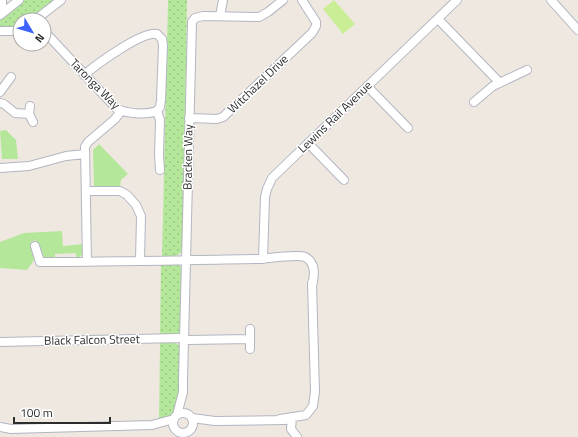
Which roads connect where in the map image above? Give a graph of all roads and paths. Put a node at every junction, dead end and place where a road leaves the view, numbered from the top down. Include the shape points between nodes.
1 (10, 0) edge
2 (19, 0) edge
3 (61, 0) edge
4 (224, 0) edge
5 (283, 0) edge
6 (302, 0) edge
7 (457, 0) edge
8 (551, 0) edge
9 (1, 8) edge
10 (46, 12) edge
11 (223, 16) junction
12 (438, 19) junction
13 (578, 30) edge
14 (0, 31) edge
15 (12, 31) edge
16 (52, 41) edge
17 (527, 70) dead end
18 (84, 75) junction
19 (11, 77) dead end
20 (500, 83) junction
21 (368, 86) junction
22 (0, 92) edge
23 (474, 102) dead end
24 (0, 103) edge
25 (118, 110) junction
26 (157, 111) junction
27 (189, 118) junction
28 (34, 122) dead end
29 (408, 128) dead end
30 (308, 143) junction
31 (85, 154) junction
32 (0, 168) edge
33 (160, 170) dead end
34 (344, 180) dead end
35 (86, 191) junction
36 (35, 246) dead end
37 (263, 258) junction
38 (140, 260) junction
39 (186, 260) junction
40 (87, 262) junction
41 (250, 328) dead end
42 (184, 339) junction
43 (250, 339) junction
44 (0, 342) edge
45 (250, 349) dead end
46 (183, 392) junction
47 (191, 416) junction
48 (175, 417) junction
49 (292, 420) junction
50 (215, 421) junction
51 (152, 425) junction
52 (0, 427) edge
53 (11, 429) junction
54 (0, 432) edge
55 (183, 433) edge
56 (298, 437) edge

1 - 9 street
2 - 9 street
3 - 10 street
4 - 11 street
5 - 11 street, Bracken Way via 259,17
6 - 27 street, Witchazel Drive via 315,19 316,26 312,33 223,118
7 - 12 street, Lewins Rail Avenue
8 - 13 street
11 - 27 street, Bracken Way via 198,16 192,22
12 - 20 street
12 - 21 street, Lewins Rail Avenue
14 - 15 street
16 - 18 street, Taronga Way
17 - 20 street
18 - 25 street, Taronga Way
18 - 26 street via 129,44 149,34 157,34 163,45 161,100
19 - 22 street
20 - 23 street
21 - 29 street
21 - 30 street, Lewins Rail Avenue
24 - 28 street via 15,113 29,110
25 - 26 street, Taronga Way
25 - 31 street via 109,123 88,142
26 - 33 street via 160,120
27 - 39 street, Bracken Way
30 - 34 street
30 - 37 street, Lewins Rail Avenue via 275,174 267,189 264,203
31 - 32 street via 66,156 29,166
31 - 35 street
35 - 38 street via 120,191 136,205 141,216
35 - 40 street
36 - 40 street via 37,264
37 - 39 street
37 - 49 street via 303,256 309,260 314,270 312,288 316,392 309,413
38 - 39 street
38 - 40 street
39 - 42 street, Bracken Way
41 - 43 street
42 - 43 street, Black Falcon Street
42 - 44 street, Black Falcon Street
42 - 46 street, Bracken Way
43 - 45 street
46 - 47 street, Bracken Way
46 - 48 street, Bracken Way
47 - 48 street via 183,413
47 - 50 street
47 - 55 street via 193,423
48 - 51 street
48 - 55 street via 173,426
49 - 50 street
49 - 56 street
50 - 55 street
51 - 53 street
51 - 55 street
52 - 53 street
53 - 54 street

